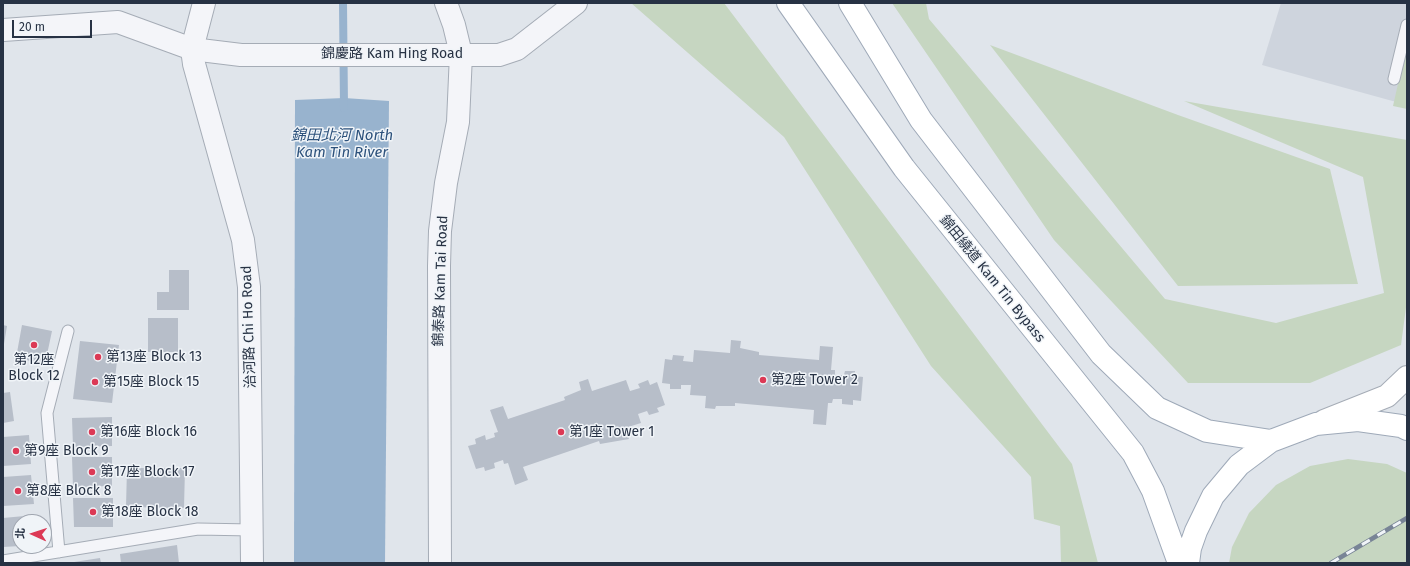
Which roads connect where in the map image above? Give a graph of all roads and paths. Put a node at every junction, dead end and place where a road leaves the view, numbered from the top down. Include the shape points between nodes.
1 (204, 3) edge
2 (446, 3) edge
3 (576, 3) edge
4 (788, 3) edge
5 (850, 3) edge
6 (1407, 25) edge
7 (3, 30) edge
8 (192, 49) junction
9 (461, 54) junction
10 (1394, 79) dead end
11 (68, 331) dead end
12 (1407, 378) edge
13 (1316, 424) junction
14 (1407, 429) edge
15 (1271, 441) junction
16 (252, 530) junction
17 (59, 552) junction
18 (3, 561) edge
19 (252, 563) edge
20 (440, 563) edge
21 (1179, 563) edge
22 (1188, 563) edge

1 - 8 street, 治河路 Chi Ho Road
2 - 9 street, 錦泰路 Kam Tai Road
3 - 9 street, 錦慶路 Kam Hing Road via 517,48 499,55
4 - 21 main road, 錦田繞道 Kam Tin Bypass via 904,168 1133,453 1153,491
5 - 15 main road via 921,120 1102,354 1157,408 1207,431
6 - 10 lane
7 - 8 street, 錦慶路 Kam Hing Road via 118,22
8 - 9 street, 錦慶路 Kam Hing Road via 241,55
8 - 16 street, 治河路 Chi Ho Road via 247,262 251,320
9 - 20 street, 錦泰路 Kam Tai Road via 458,122 446,183 440,238
11 - 17 lane via 47,413
12 - 13 main road via 1387,396
13 - 14 main road via 1358,420
13 - 15 main road
15 - 22 main road via 1239,465 1213,496 1196,531
16 - 17 lane via 198,529
16 - 19 street, 治河路 Chi Ho Road
17 - 18 lane

